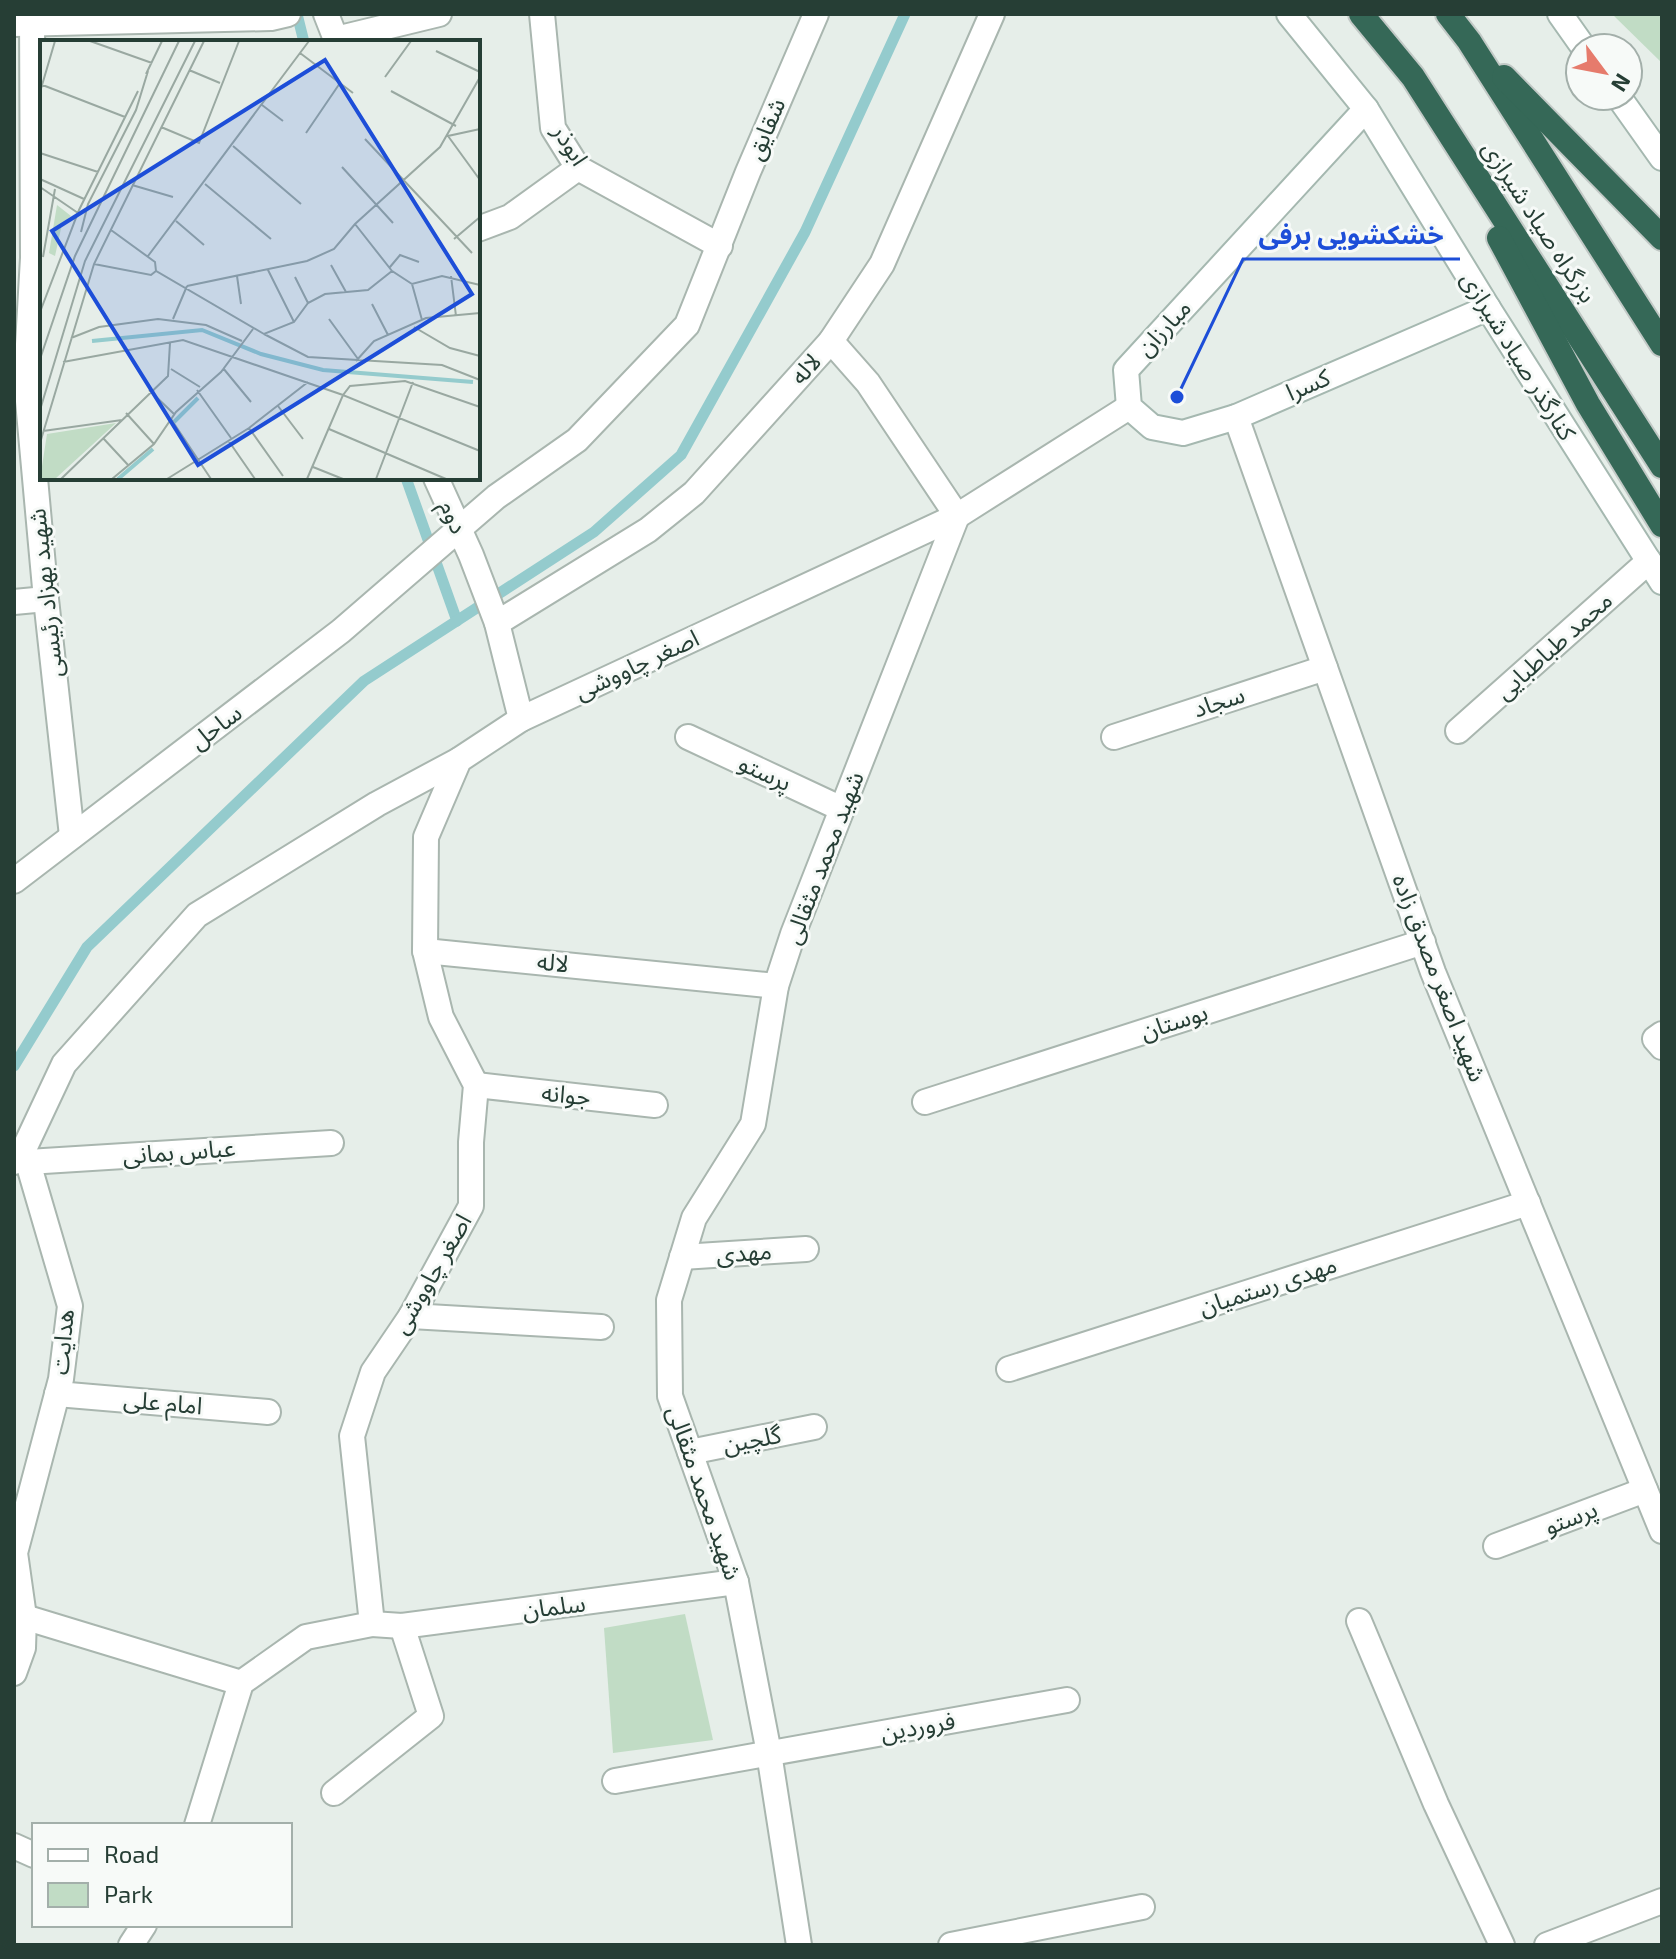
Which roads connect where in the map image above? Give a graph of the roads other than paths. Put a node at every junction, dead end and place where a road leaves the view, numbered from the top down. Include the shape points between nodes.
1 (326, 14) edge
2 (439, 14) edge
3 (542, 14) edge
4 (816, 14) edge
5 (992, 14) edge
6 (1289, 14) edge
7 (1361, 14) edge
8 (1448, 14) edge
9 (1560, 14) edge
10 (280, 16) edge
11 (26, 21) edge
12 (1573, 32) edge
13 (337, 40) edge
14 (1469, 41) junction
15 (1413, 77) junction
16 (1366, 109) junction
17 (1629, 112) edge
18 (1662, 158) edge
19 (578, 168) junction
20 (480, 228) edge
21 (1662, 238) edge
22 (720, 246) junction
23 (30, 247) edge
24 (1488, 308) junction
25 (831, 341) junction
26 (1662, 344) edge
27 (20, 379) edge
28 (1129, 407) junction
29 (1236, 417) junction
30 (1662, 466) edge
31 (437, 480) edge
32 (957, 516) junction
33 (1662, 525) edge
34 (452, 534) junction
35 (1649, 561) junction
36 (1662, 582) edge
37 (46, 599) junction
38 (14, 602) edge
39 (497, 623) junction
40 (1325, 668) junction
41 (521, 719) junction
42 (1458, 731) dead end
43 (688, 737) dead end
44 (1114, 737) dead end
45 (459, 760) junction
46 (842, 809) junction
47 (72, 836) junction
48 (14, 881) edge
49 (1423, 942) junction
50 (425, 951) junction
51 (776, 986) junction
52 (476, 1085) junction
53 (925, 1102) dead end
54 (655, 1105) dead end
55 (331, 1143) dead end
56 (22, 1157) edge
57 (1528, 1203) junction
58 (806, 1249) dead end
59 (682, 1257) junction
60 (411, 1316) junction
61 (601, 1327) dead end
62 (1009, 1369) dead end
63 (57, 1394) junction
64 (268, 1412) dead end
65 (814, 1427) dead end
66 (690, 1452) junction
67 (1645, 1490) junction
68 (1662, 1531) edge
69 (1496, 1546) dead end
70 (14, 1554) edge
71 (736, 1582) junction
72 (24, 1617) junction
73 (1359, 1621) dead end
74 (372, 1624) junction
75 (402, 1626) junction
76 (14, 1673) edge
77 (241, 1683) junction
78 (1067, 1700) dead end
79 (769, 1753) junction
80 (615, 1781) dead end
81 (334, 1793) dead end
82 (198, 1823) edge
83 (1662, 1901) edge
84 (1142, 1907) dead end
85 (143, 1927) edge
86 (131, 1945) edge
87 (799, 1945) edge
88 (951, 1945) edge
89 (1502, 1945) edge
90 (1547, 1945) edge

1 - 13 street
2 - 13 street
3 - 19 street, ابوذر via 553,128
4 - 22 street, شقایق
5 - 25 street, لاله via 882,264
6 - 16 street, کنارگذر صیاد شیرازی
7 - 15 highway, بزرگراه صیاد شیرازی
8 - 14 highway, بزرگراه صیاد شیرازی
9 - 12 street
10 - 11 street
11 - 23 street, شهید بهزاد رئیسی
14 - 21 highway
14 - 26 highway, بزرگراه صیاد شیرازی
15 - 30 highway, بزرگراه صیاد شیرازی
15 - 33 highway via 1588,404
16 - 24 street, کنارگذر صیاد شیرازی
16 - 28 street, مبارزان via 1126,370
17 - 18 street
19 - 20 street via 510,217
19 - 22 street, ابوذر
22 - 34 street via 687,325 577,440
23 - 27 street, شهید بهزاد رئیسی
24 - 29 street, کسرا
24 - 35 street, کنارگذر صیاد شیرازی
25 - 32 street via 868,383
25 - 39 street, لاله via 694,493 648,530
27 - 37 street, شهید بهزاد رئیسی
28 - 29 street, کسرا via 1152,427 1183,433
28 - 32 street
29 - 40 street, شهید اصغر مصدق زاده
31 - 34 street, دوم
32 - 41 street, اصغر چاووشی
32 - 46 street, شهید محمد مثقالی
34 - 39 street, دوم via 471,555
34 - 47 street, ساحل via 341,631
35 - 36 street, کنارگذر صیاد شیرازی
35 - 42 street, محمد طباطبایی
37 - 38 street
37 - 47 street, شهید بهزاد رئیسی
39 - 41 street, دوم
40 - 44 street, سجاد
40 - 49 street, شهید اصغر مصدق زاده
41 - 45 street, اصغر چاووشی
43 - 46 street, پرستو
45 - 50 street via 426,837
45 - 56 street, اصغر چاووشی via 197,915 64,1064
46 - 51 street, شهید محمد مثقالی
47 - 48 street, ساحل
49 - 53 street, بوستان
49 - 57 street, شهید اصغر مصدق زاده
50 - 51 street, لاله
50 - 52 street via 441,1017
51 - 59 street, شهید محمد مثقالی via 753,1124 694,1218
52 - 54 street, جوانه
52 - 60 street, اصغر چاووشی via 471,1206
55 - 56 street, عباس بمانی
56 - 63 street, هدایت via 70,1306
57 - 62 street, مهدی رستمیان
57 - 67 street, شهید اصغر مصدق زاده
58 - 59 street, مهدی
59 - 66 street, شهید محمد مثقالی via 669,1300 670,1396
60 - 61 street
60 - 74 street, اصغر چاووشی via 373,1372 352,1436
63 - 64 street, امام علی
63 - 70 street, هدایت
65 - 66 street, گلچین
66 - 71 street, شهید محمد مثقالی
67 - 68 street, شهید اصغر مصدق زاده
67 - 69 street, پرستو
70 - 72 street
71 - 75 street, سلمان
71 - 79 street, شهید محمد مثقالی
72 - 76 street via 23,1648
72 - 77 street
73 - 89 street
74 - 75 street, سلمان
74 - 77 street via 306,1637
75 - 81 street via 431,1716
77 - 82 street
78 - 79 street, فروردین
79 - 80 street, فروردین
79 - 87 street, شهید محمد مثقالی
83 - 90 street
84 - 88 street
85 - 86 street

